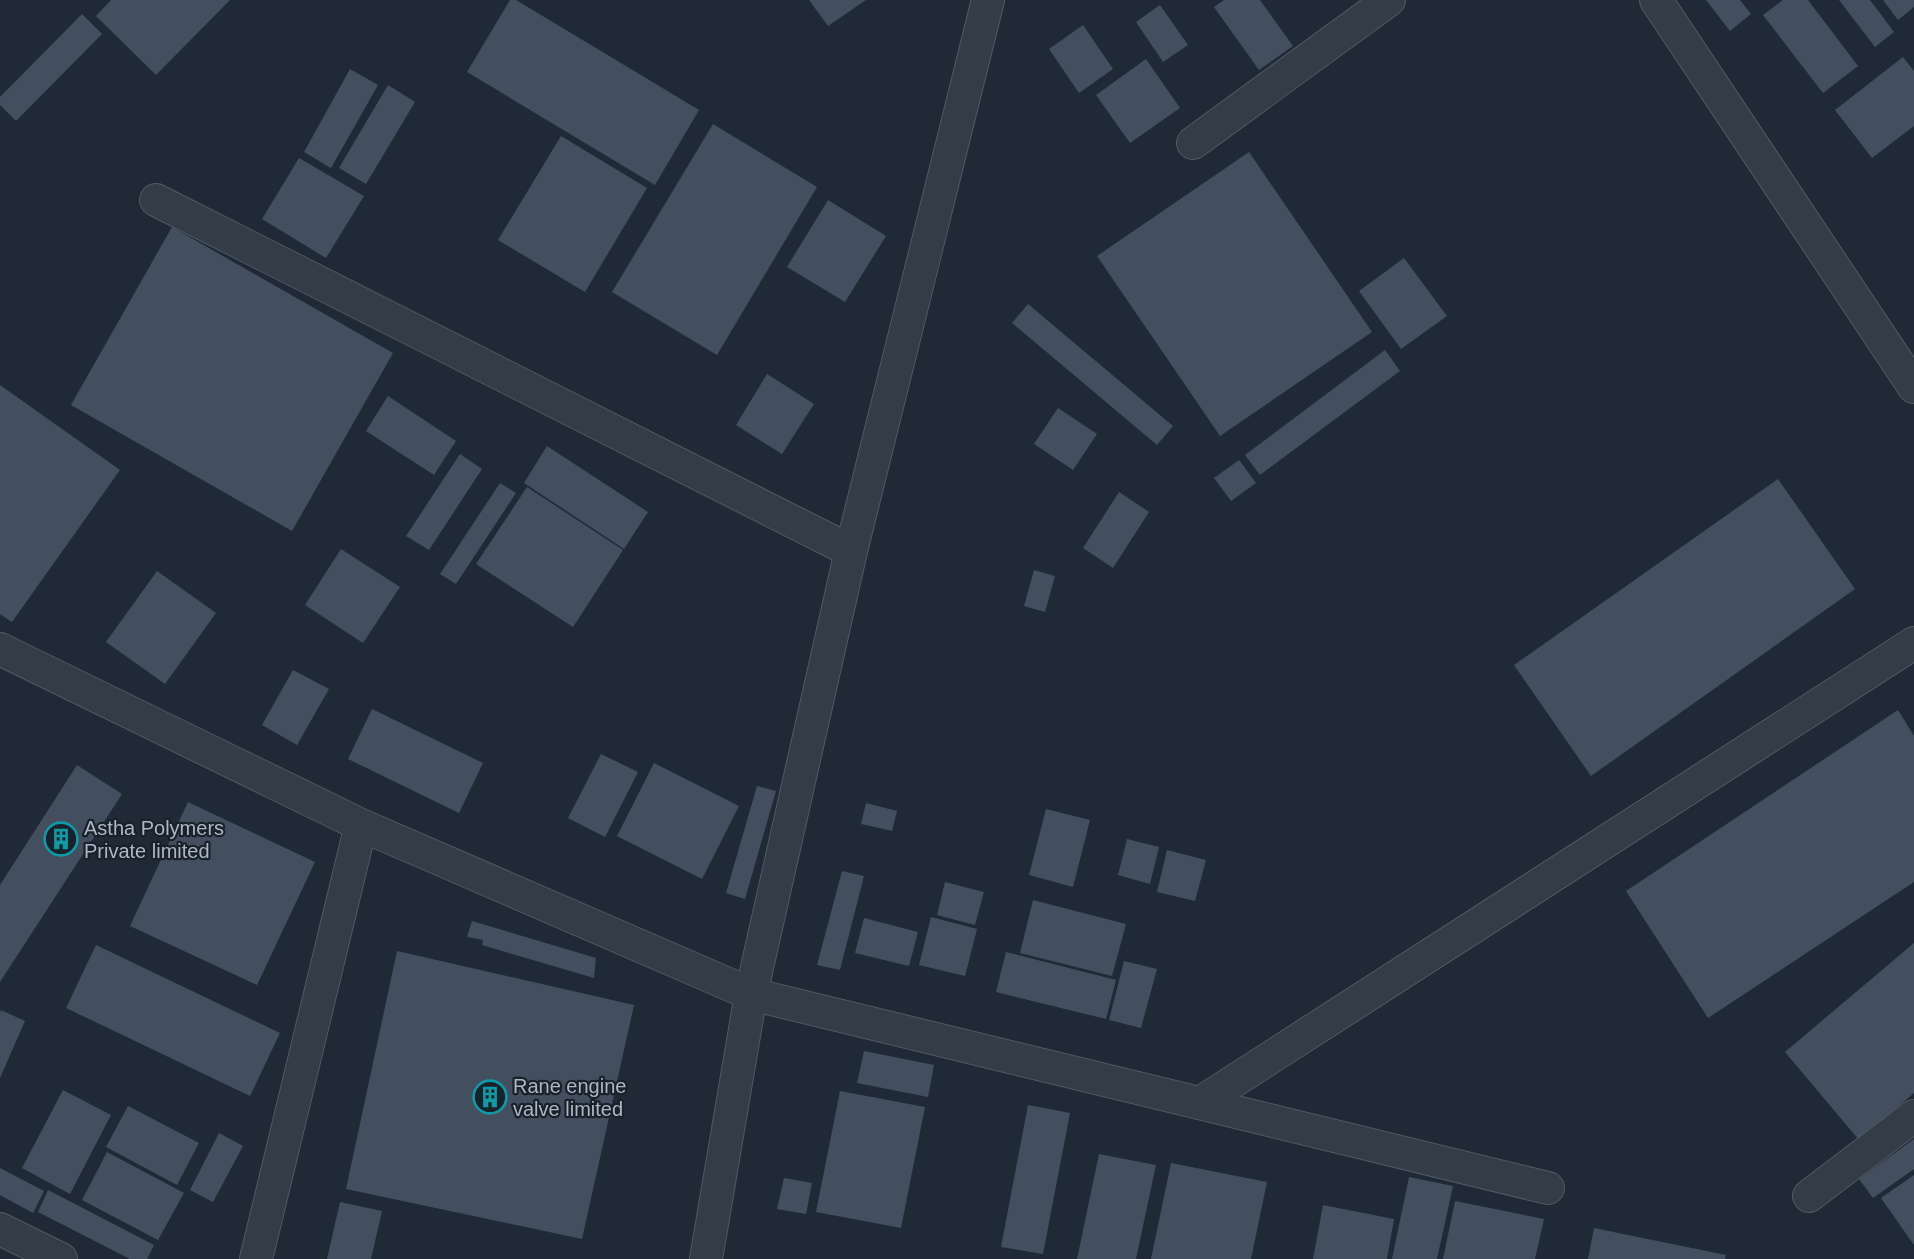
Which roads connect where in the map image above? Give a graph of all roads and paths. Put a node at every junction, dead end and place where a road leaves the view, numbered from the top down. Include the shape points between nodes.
1 (988, 0) edge
2 (1389, 0) edge
3 (1656, 0) edge
4 (1193, 143) dead end
5 (156, 200) dead end
6 (1914, 387) edge
7 (851, 550) junction
8 (1914, 643) edge
9 (0, 649) edge
10 (361, 825) junction
11 (751, 994) junction
12 (1200, 1103) junction
13 (1914, 1116) edge
14 (1548, 1188) dead end
15 (1809, 1196) dead end
16 (0, 1229) edge
17 (62, 1259) edge
18 (256, 1259) edge
19 (706, 1259) edge

1 - 7 street
2 - 4 street
3 - 6 street
5 - 7 street
7 - 11 street
8 - 12 street
9 - 10 street
10 - 11 street
10 - 18 street
11 - 12 street
11 - 19 street
12 - 14 street
13 - 15 street
16 - 17 street

